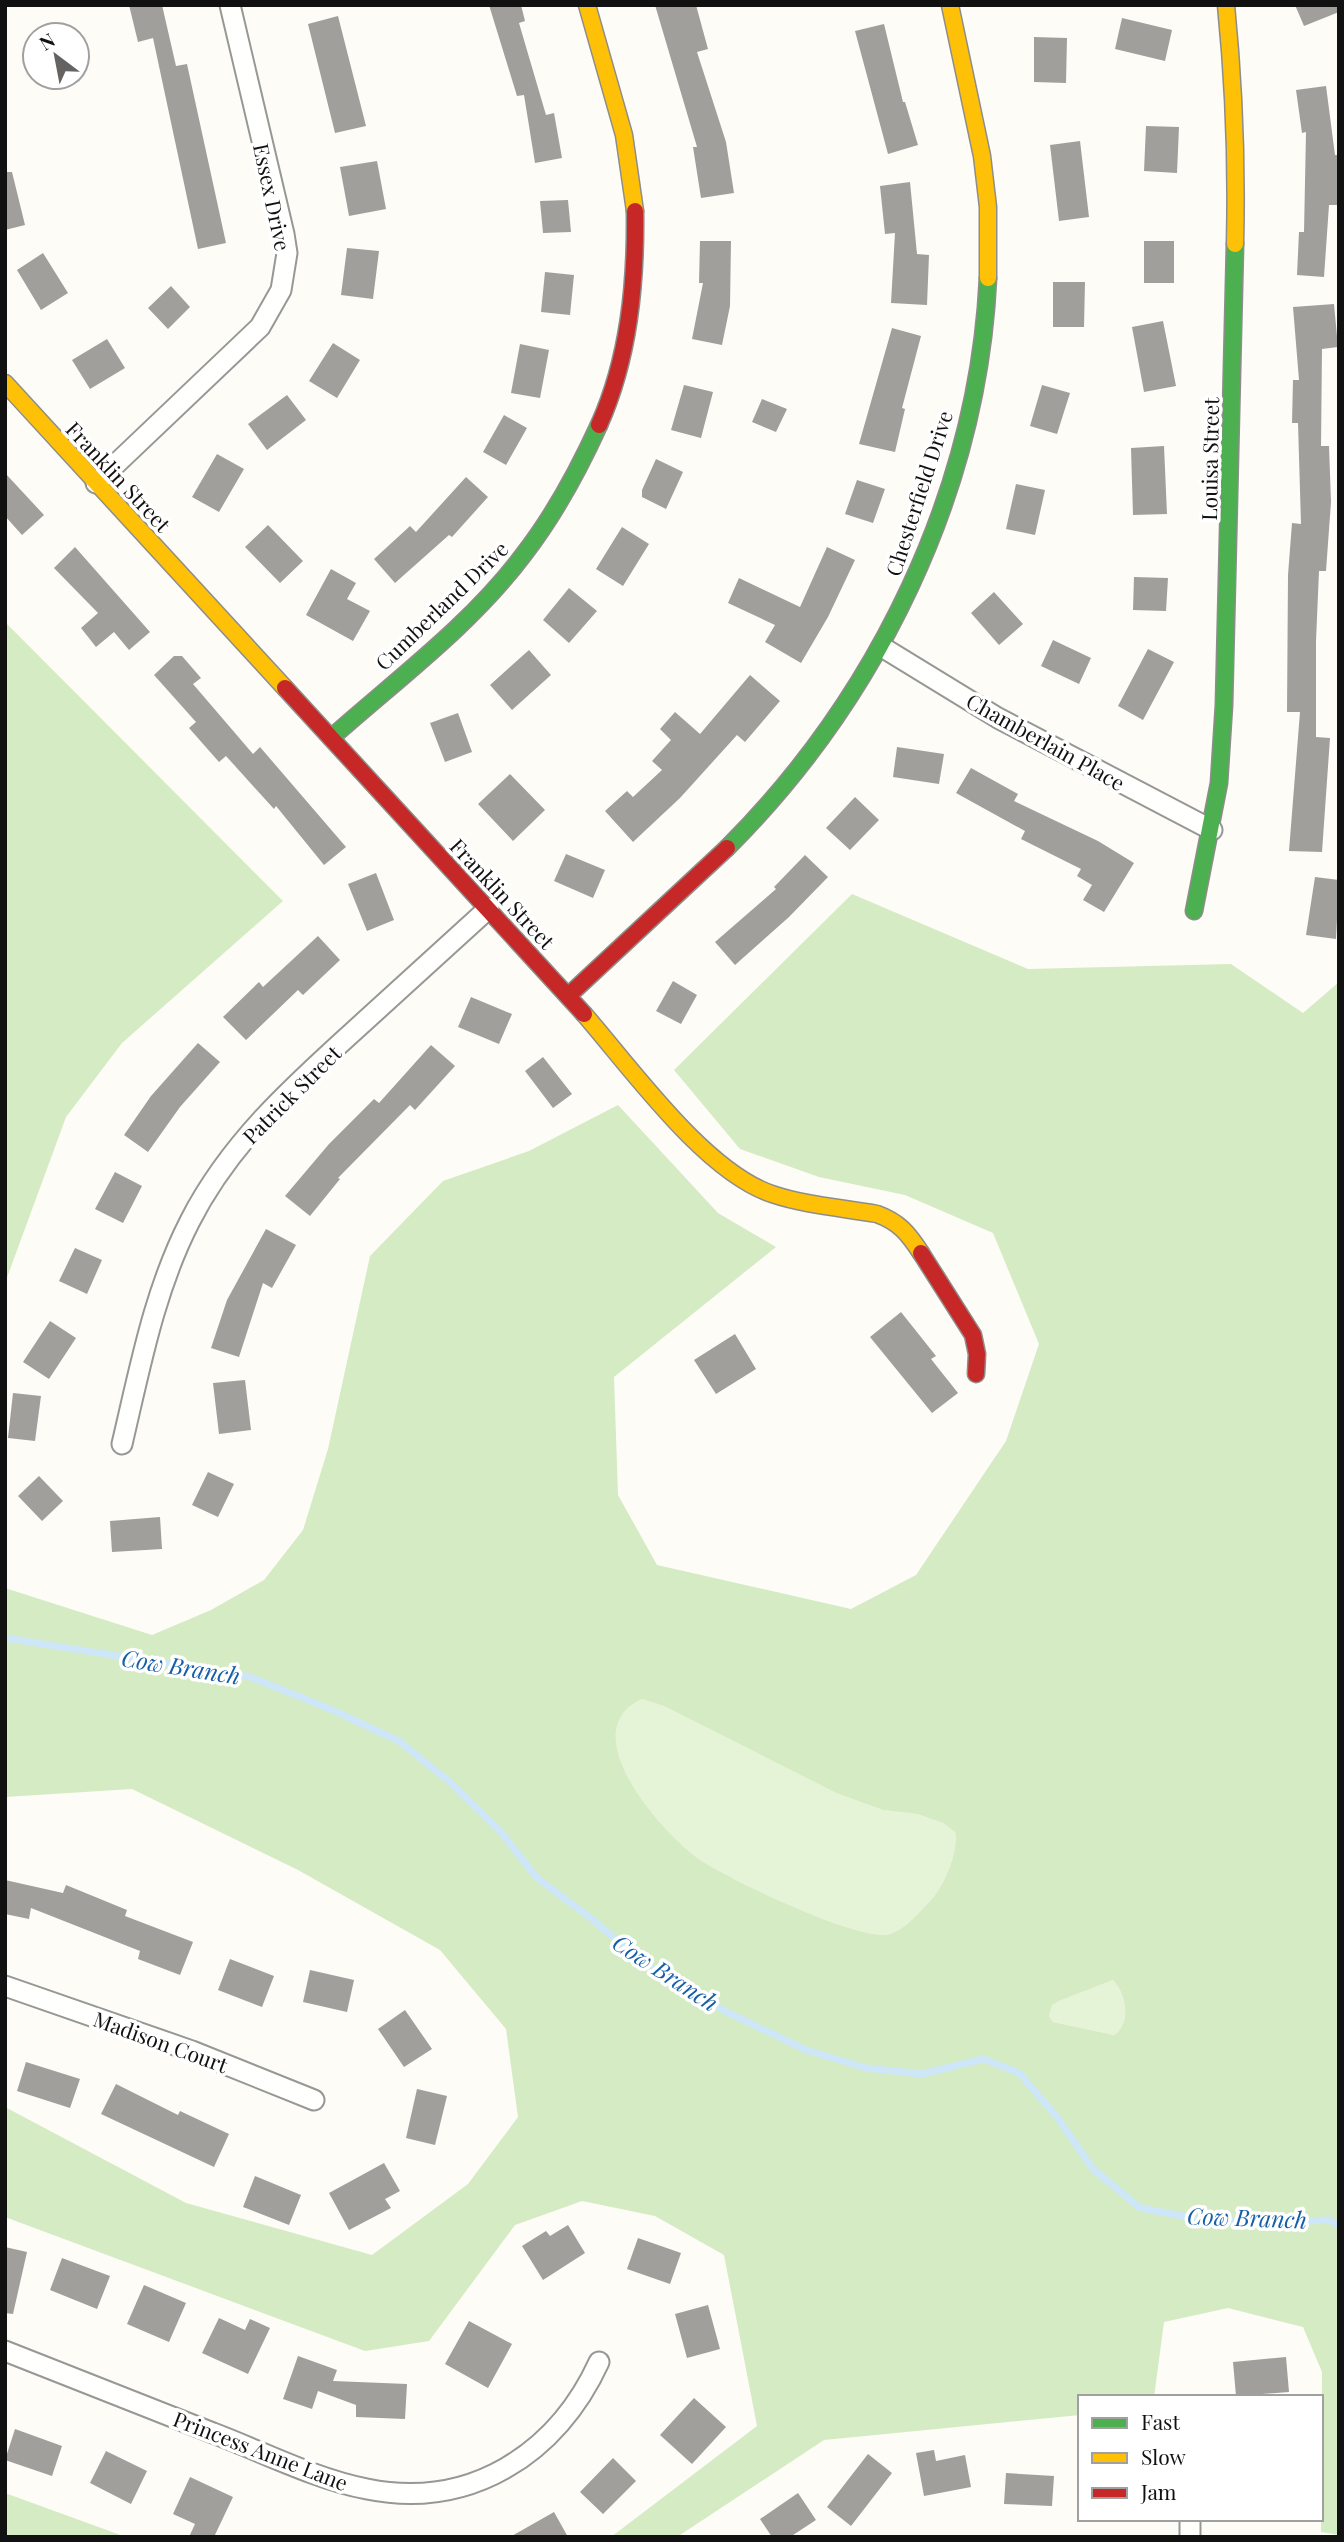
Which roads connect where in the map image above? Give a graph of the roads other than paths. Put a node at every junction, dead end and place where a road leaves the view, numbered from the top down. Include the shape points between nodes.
1 (230, 5) edge
2 (587, 5) edge
3 (950, 5) edge
4 (1226, 5) edge
5 (5, 383) edge
6 (96, 483) junction
7 (882, 647) junction
8 (331, 738) junction
9 (1212, 830) junction
10 (489, 908) junction
11 (1194, 911) dead end
12 (568, 996) junction
13 (976, 1374) dead end
14 (122, 1444) dead end
15 (5, 1986) edge
16 (314, 2100) dead end
17 (5, 2351) edge
18 (598, 2362) dead end

1 - 6 street, Essex Drive via 284,234 286,263 281,290 260,327
2 - 8 street, Cumberland Drive via 628,154 635,226 627,328 602,418 560,501 522,556 486,596
3 - 7 street, Chesterfield Drive via 988,205 985,319 948,484 904,603
4 - 9 street, Louisa Street via 1237,169 1224,705
5 - 6 street, Franklin Street
6 - 8 street, Franklin Street
7 - 9 street, Chamberlain Place via 998,718
7 - 12 street, Chesterfield Drive via 792,777 746,828
8 - 10 street, Franklin Street
9 - 11 street, Louisa Street
10 - 12 street, Franklin Street
10 - 14 street, Patrick Street via 288,1091 240,1143 211,1185 190,1220 161,1291
12 - 13 street, Franklin Street via 723,1169 773,1195 877,1214 907,1231 973,1335
15 - 16 street, Madison Court via 192,2051
17 - 18 street, Princess Anne Lane via 342,2483 405,2493 467,2485 527,2456 570,2414

